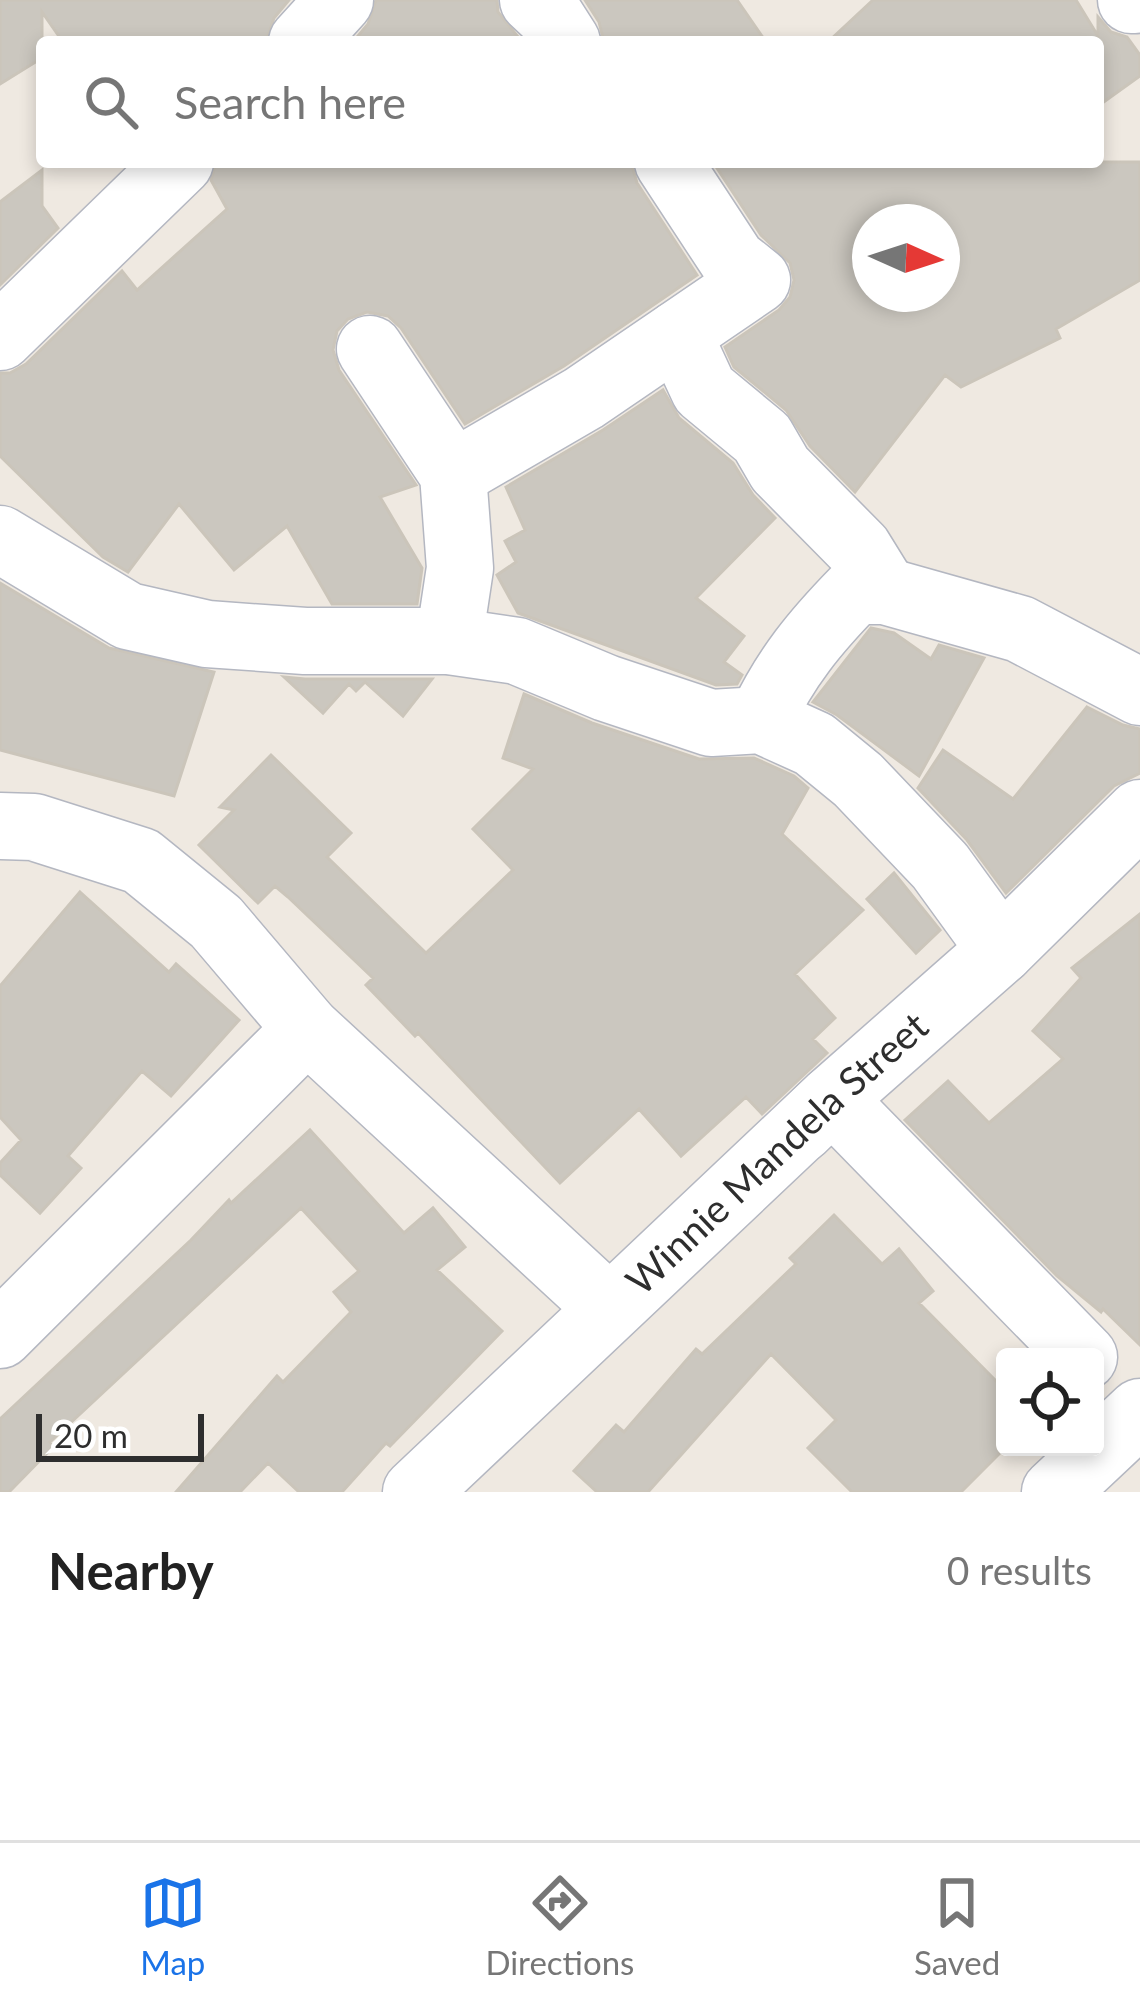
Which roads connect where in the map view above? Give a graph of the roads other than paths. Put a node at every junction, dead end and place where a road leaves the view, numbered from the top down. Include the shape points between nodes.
1 (340, 0) edge
2 (533, 0) edge
3 (307, 36) edge
4 (562, 36) edge
5 (174, 168) edge
6 (672, 168) edge
7 (678, 334) junction
8 (0, 337) edge
9 (370, 350) dead end
10 (453, 474) junction
11 (0, 539) edge
12 (885, 591) junction
13 (449, 641) junction
14 (1140, 692) edge
15 (761, 720) junction
16 (1140, 813) edge
17 (0, 826) edge
18 (1001, 950) junction
19 (307, 1029) junction
20 (832, 1099) junction
21 (609, 1308) junction
22 (0, 1335) edge
23 (1075, 1348) edge
24 (1104, 1377) edge
25 (1140, 1413) edge
26 (417, 1492) edge
27 (1055, 1492) edge

1 - 3 street
2 - 4 street
5 - 8 street
6 - 7 street via 734,261 757,280
7 - 10 street
7 - 12 street via 704,390 762,438 780,469 859,549
9 - 10 street
10 - 13 street via 460,568
11 - 13 street via 128,616 207,634
12 - 14 street via 1020,628
12 - 15 street via 855,591 819,628 782,675
13 - 15 street via 517,651 711,722
15 - 18 street via 814,744 858,780 940,866
16 - 18 street, Winnie Mandela Street
17 - 19 street via 34,827 141,861 215,922
18 - 20 street, Winnie Mandela Street
19 - 21 street
19 - 22 street
20 - 21 street, Winnie Mandela Street
20 - 23 street
20 - 26 street
21 - 26 street, Winnie Mandela Street
24 - 25 street
25 - 27 street

